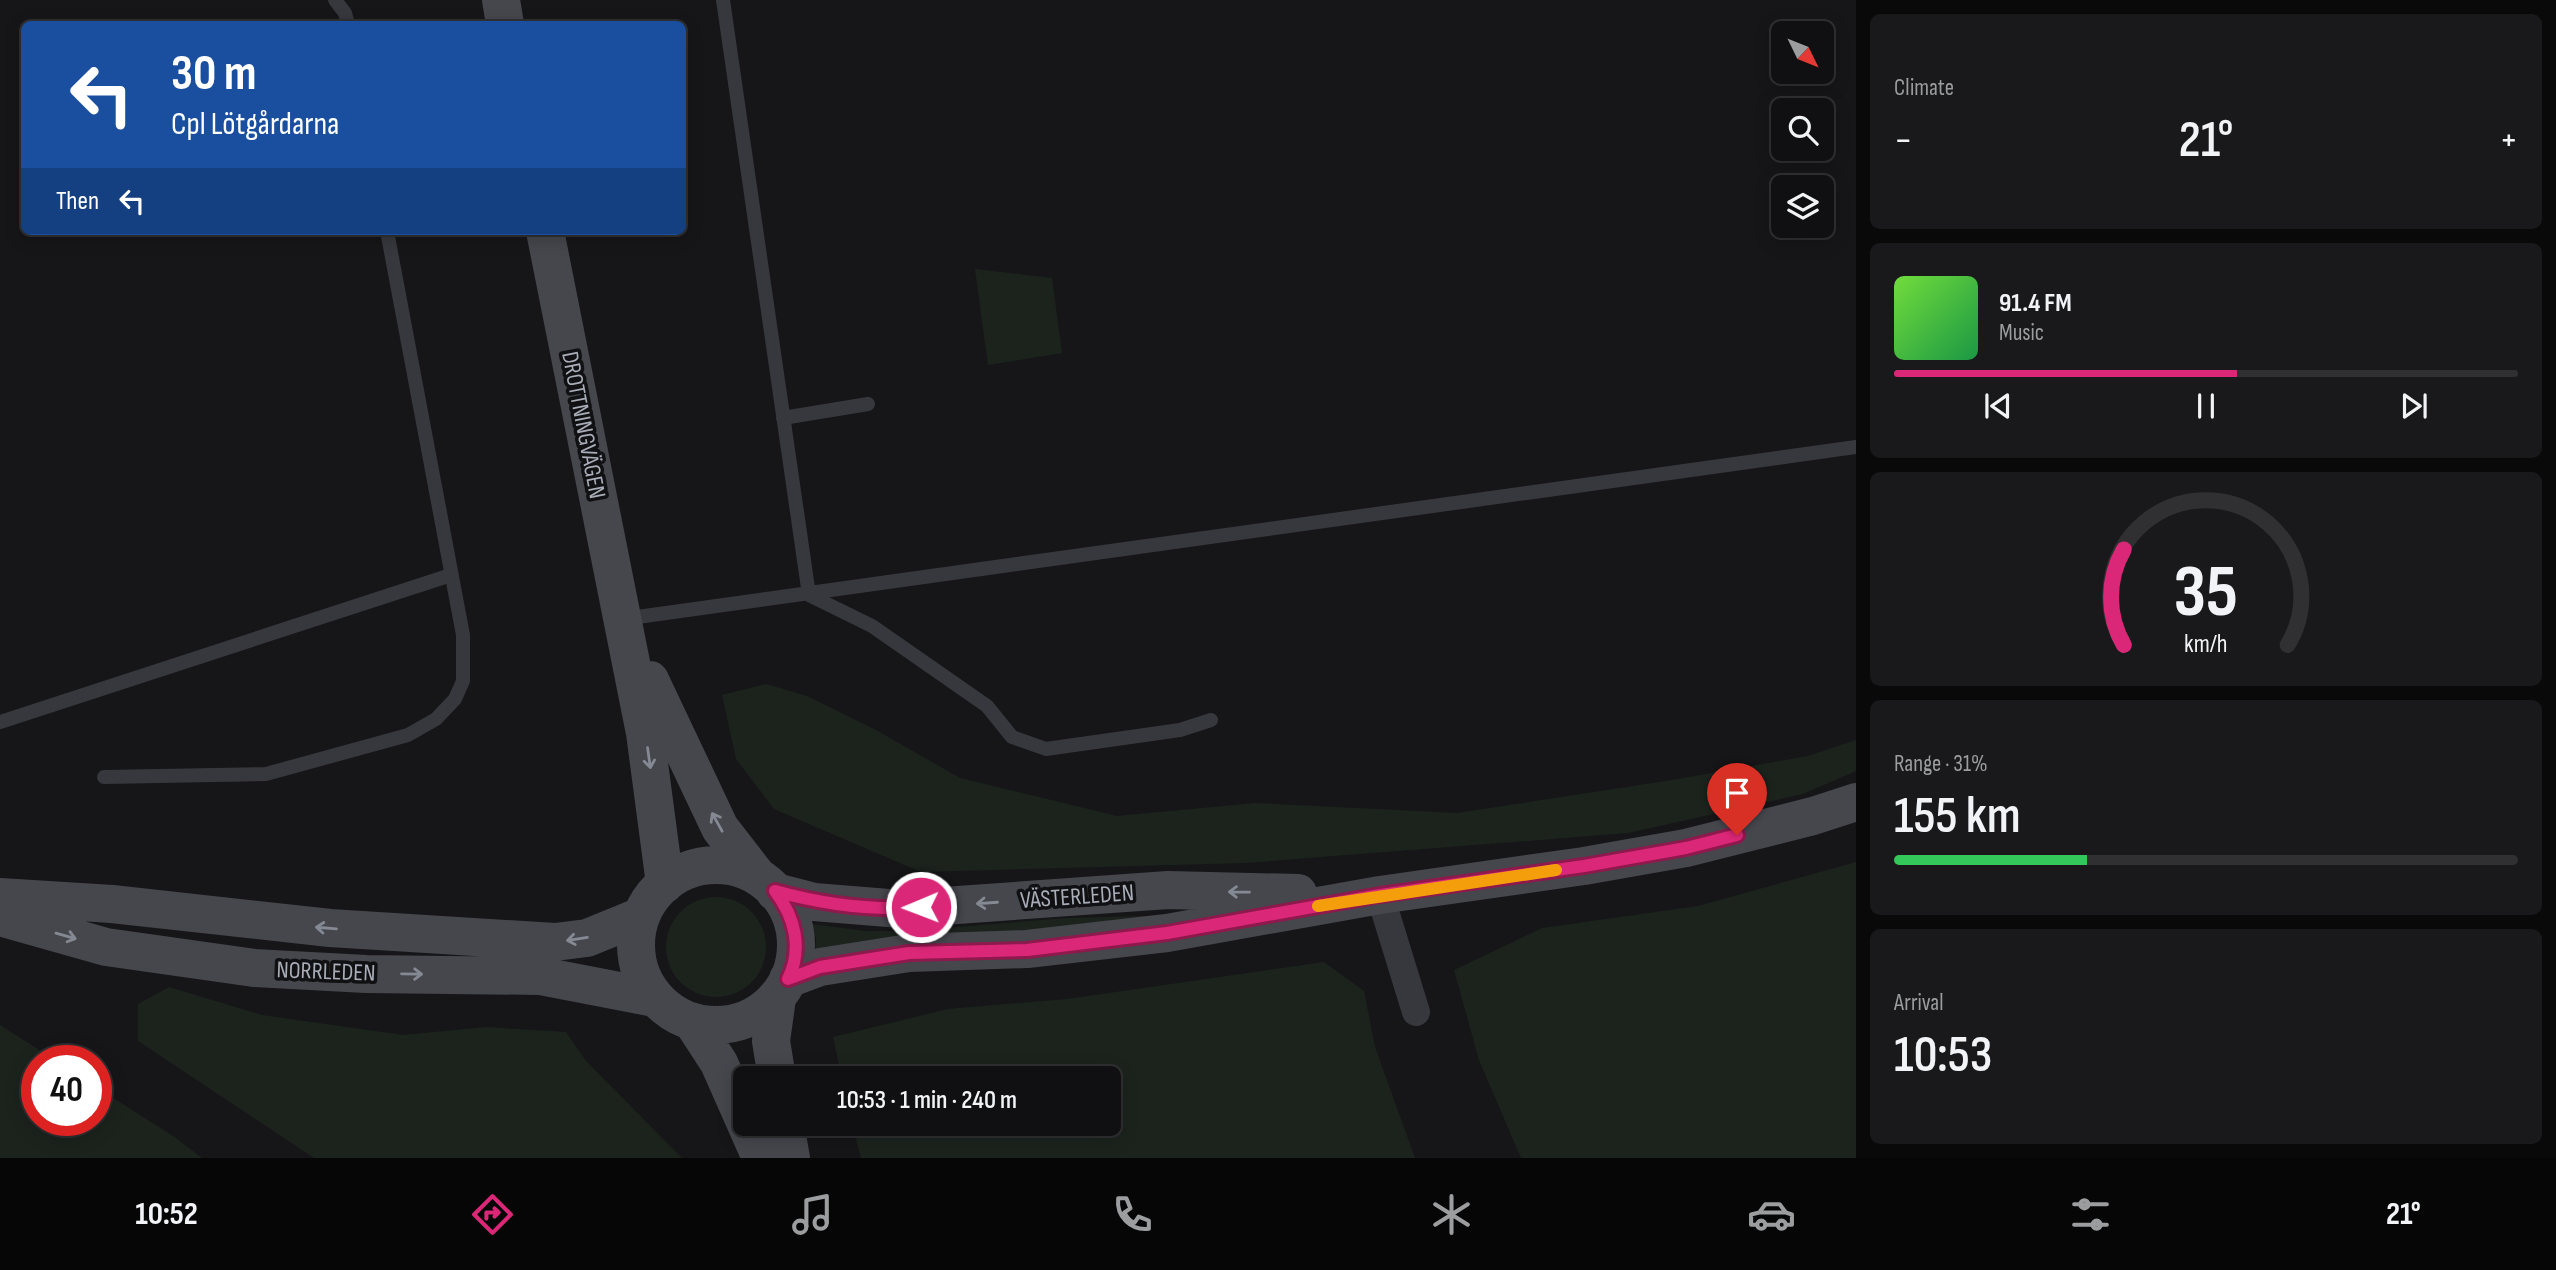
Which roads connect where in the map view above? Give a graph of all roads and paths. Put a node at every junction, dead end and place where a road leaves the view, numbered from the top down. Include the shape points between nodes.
1 (335, 0) edge
2 (501, 0) edge
3 (723, 0) edge
4 (347, 21) edge
5 (504, 21) edge
6 (388, 235) edge
7 (546, 235) edge
8 (868, 404) dead end
9 (783, 418) junction
10 (1856, 447) edge
11 (451, 575) junction
12 (809, 594) junction
13 (623, 619) junction
14 (1211, 720) dead end
15 (0, 722) edge
16 (104, 777) dead end
17 (1856, 802) edge
18 (665, 884) junction
19 (766, 884) junction
20 (1380, 895) junction
21 (0, 897) edge
22 (641, 916) junction
23 (0, 917) edge
24 (783, 988) junction
25 (655, 998) junction
26 (1416, 1012) dead end
27 (693, 1023) junction
28 (775, 1066) edge
29 (787, 1136) edge
30 (761, 1158) edge
31 (791, 1158) edge

1 - 4 lane
2 - 5 street
3 - 9 lane
6 - 11 lane
7 - 13 street, DROTTNINGVÄGEN
8 - 9 lane
9 - 12 lane
10 - 12 lane
11 - 15 lane
11 - 16 lane via 463,635 463,681 455,699 436,719 408,735 266,774
12 - 13 lane
12 - 14 lane via 872,625 987,706 1012,737 1046,749 1180,730
13 -> 18 street, DROTTNINGVÄGEN via 645,733
19 -> 13 street, DROTTNINGVÄGEN via 720,828
17 - 20 street, VÄSTERLEDEN via 1686,848
18 - 19 street via 696,867 711,865 737,868
18 - 22 street
20 -> 19 street, VÄSTERLEDEN via 1168,890 901,909 814,902
19 - 24 street via 784,904 795,934 794,962
20 - 24 street, VÄSTERLEDEN via 1155,934 1027,950 909,953 820,967
20 - 26 street
22 -> 21 street, NORRLEDEN via 587,939 555,942 330,928 112,904
22 - 25 street via 637,961
23 -> 25 street, NORRLEDEN via 106,947 254,968 541,976
24 - 27 street via 755,1016 732,1024
24 - 28 street via 771,1041
25 - 27 street
27 - 30 street via 719,1063
29 - 31 street

